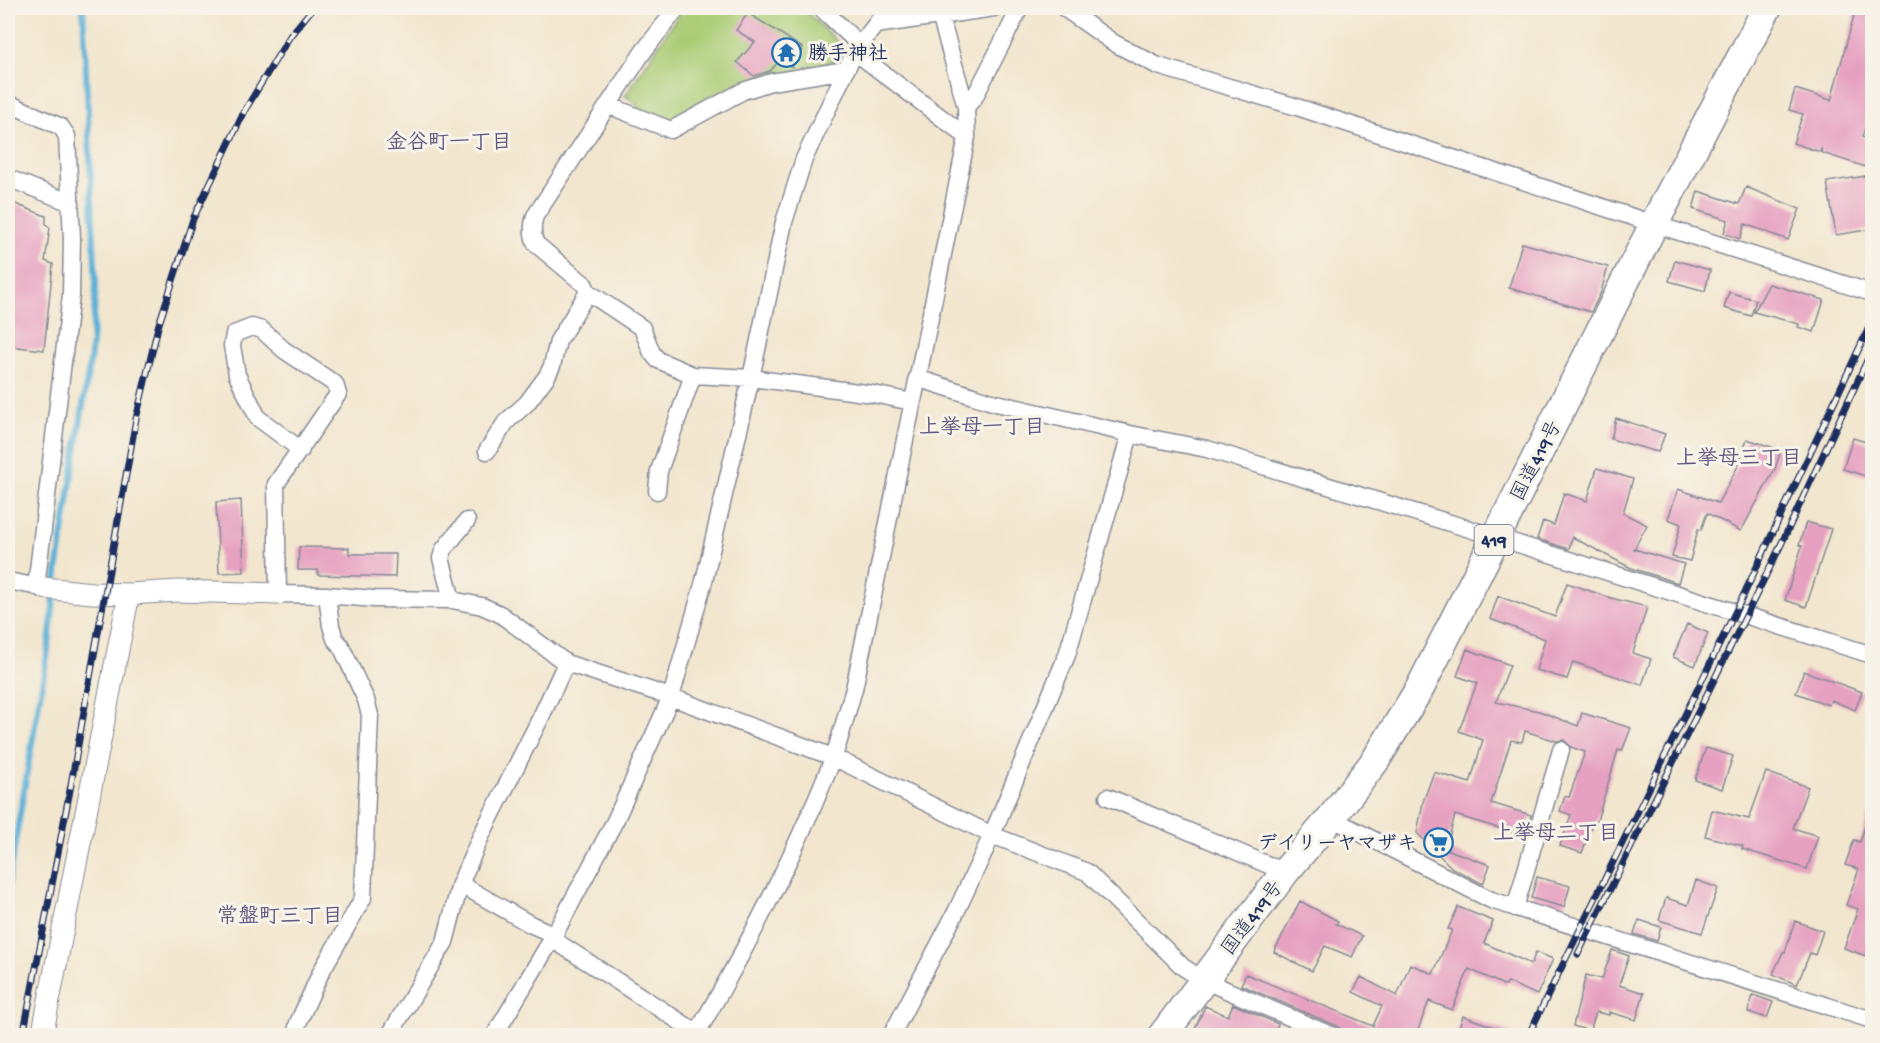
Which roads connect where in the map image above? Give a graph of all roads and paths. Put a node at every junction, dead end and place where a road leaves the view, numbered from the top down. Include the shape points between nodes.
1 (677, 8) edge
2 (821, 8) edge
3 (888, 8) edge
4 (994, 8) edge
5 (1020, 8) edge
6 (1064, 8) edge
7 (1767, 8) edge
8 (939, 12) edge
9 (876, 25) junction
10 (858, 49) junction
11 (846, 70) junction
12 (8, 103) edge
13 (610, 106) junction
14 (966, 106) junction
15 (968, 137) junction
16 (8, 178) edge
17 (71, 203) junction
18 (1654, 224) junction
19 (588, 292) junction
20 (1872, 293) edge
21 (693, 375) junction
22 (751, 378) junction
23 (917, 378) junction
24 (912, 402) junction
25 (1130, 434) junction
26 (302, 450) junction
27 (487, 451) dead end
28 (657, 491) dead end
29 (467, 521) dead end
30 (1496, 537) junction
31 (8, 581) edge
32 (40, 587) junction
33 (129, 594) junction
34 (278, 594) junction
35 (327, 595) junction
36 (452, 600) junction
37 (1872, 655) edge
38 (566, 663) junction
39 (671, 697) junction
40 (1561, 750) dead end
41 (833, 757) junction
42 (1108, 797) dead end
43 (1331, 818) junction
44 (992, 835) junction
45 (1285, 872) junction
46 (460, 884) junction
47 (1515, 908) junction
48 (554, 937) junction
49 (1203, 980) junction
50 (1872, 1020) edge
51 (698, 1034) edge
52 (42, 1035) edge
53 (295, 1035) edge
54 (389, 1035) edge
55 (494, 1035) edge
56 (891, 1035) edge
57 (1162, 1035) edge
58 (1333, 1035) edge

1 - 13 street via 643,52
2 - 10 street
3 - 9 street
4 - 8 street
5 - 14 street via 974,98
6 - 18 street via 1114,43 1158,66 1297,107
7 - 18 highway, 国道419号 / 419
8 - 9 street
8 - 14 street
9 - 10 street
10 - 11 street
10 - 15 street
11 - 13 street via 771,82 743,91 671,130
11 - 22 street via 804,159 783,222
12 - 17 street via 61,127 67,136
13 - 19 street via 533,222 536,244 584,284
14 - 15 street
15 - 23 street
16 - 17 street
17 - 32 street via 71,295
18 - 20 street
18 - 30 highway, 国道419号 / 419
19 - 21 street via 642,328 658,360
19 - 27 street via 558,341 547,376 527,403 506,422
21 - 22 street
21 - 28 street via 659,471
22 - 24 street
22 - 39 street via 704,581
23 - 24 street
23 - 25 street via 992,402
24 - 41 street via 854,689
25 - 30 street via 1207,449
25 - 44 street via 1067,655
26 - 26 street via 338,394 334,384 262,330 252,327 234,334 237,375 258,418
26 - 34 street via 276,484
29 - 36 street via 441,558
30 - 37 street
30 - 43 highway, 国道419号 / 419 via 1420,688 1375,761
31 - 32 street
32 - 33 street
33 - 34 street
33 - 52 street
34 - 35 street
35 - 36 street
35 - 53 street via 335,639 370,714 363,898 321,972
36 - 38 street via 500,614
38 - 39 street
38 - 46 street
39 - 41 street
39 - 48 street via 615,821
40 - 47 street
41 - 44 street
41 - 51 street via 788,860
42 - 45 street
43 - 45 highway, 国道419号 / 419
43 - 47 street via 1491,900
44 - 49 street via 1088,872 1183,967
44 - 56 street
45 - 49 highway, 国道419号 / 419
46 - 48 street
46 - 54 street via 445,942
47 - 50 street
48 - 51 street
48 - 55 street
49 - 57 highway, 国道419号 / 419
49 - 58 street

